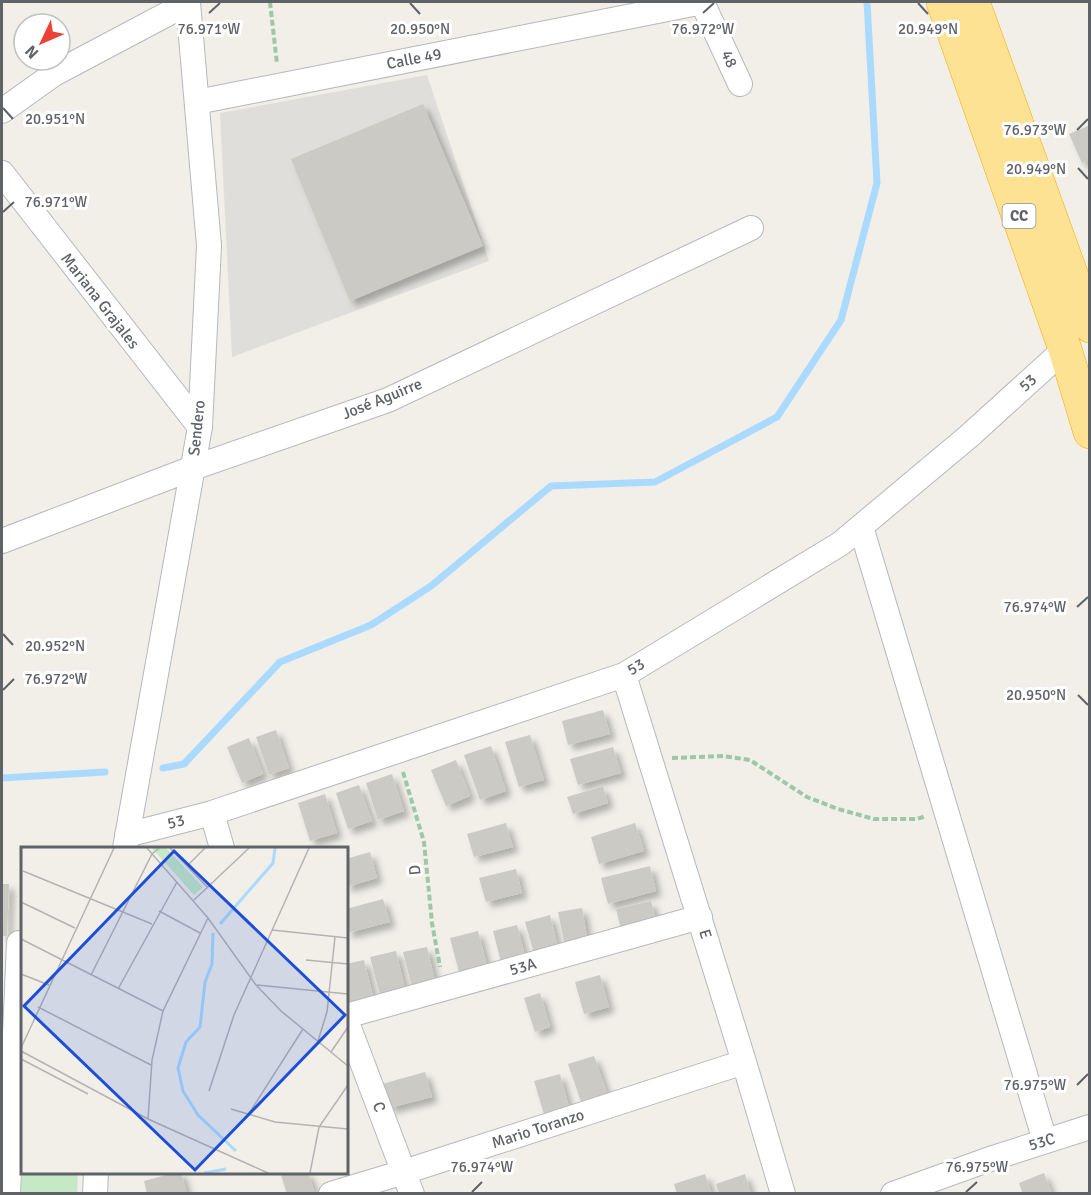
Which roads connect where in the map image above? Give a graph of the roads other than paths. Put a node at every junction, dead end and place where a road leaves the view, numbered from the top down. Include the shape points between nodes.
1 (188, 2) edge
2 (703, 2) edge
3 (943, 2) edge
4 (973, 2) edge
5 (740, 84) dead end
6 (196, 102) junction
7 (2, 111) edge
8 (2, 173) edge
9 (751, 228) dead end
10 (1089, 326) edge
11 (1065, 349) junction
12 (200, 427) junction
13 (1089, 432) edge
14 (193, 468) junction
15 (861, 527) junction
16 (2, 541) edge
17 (624, 675) junction
18 (212, 813) junction
19 (126, 842) edge
20 (221, 847) edge
21 (700, 917) junction
22 (14, 943) edge
23 (348, 1017) edge
24 (348, 1023) edge
25 (744, 1062) junction
26 (7, 1096) edge
27 (1088, 1133) edge
28 (1045, 1142) junction
29 (96, 1174) edge
30 (408, 1183) edge
31 (930, 1188) edge
32 (8, 1194) edge
33 (94, 1194) edge
34 (331, 1194) edge
35 (783, 1194) edge
36 (894, 1194) edge

1 - 6 street, Sendero
1 - 7 street via 54,74
2 - 5 street, 48
2 - 6 street, Calle 49
3 - 11 highway, CC
4 - 10 highway, CC
6 - 12 street, Sendero via 208,246
8 - 12 street, Mariana Grajales
9 - 14 street, José Aguirre via 388,400
11 - 13 highway, CC
11 - 15 street, 53
12 - 14 street, Sendero
14 - 16 street, José Aguirre
14 - 19 street, Sendero
15 - 17 street, 53 via 840,544
15 - 28 street
17 - 18 street, 53
17 - 21 street, E
18 - 19 street, 53
18 - 20 street
21 - 23 street, 53A
21 - 25 street, E
22 - 26 street
24 - 30 street, C
25 - 30 street, Mario Toranzo
25 - 35 street, E
26 - 32 street
27 - 28 street, 53C
28 - 31 street, 53C via 990,1158
29 - 33 street
30 - 34 street, Mario Toranzo
31 - 36 street, 53C

